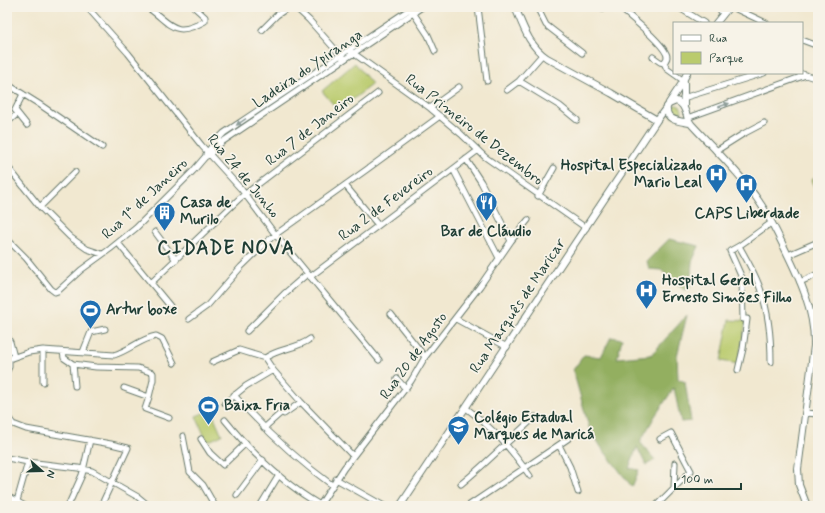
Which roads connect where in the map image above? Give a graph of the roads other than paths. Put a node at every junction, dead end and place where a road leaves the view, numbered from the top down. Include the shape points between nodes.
1 (87, 7) edge
2 (147, 7) edge
3 (194, 7) edge
4 (289, 7) edge
5 (295, 7) edge
6 (422, 7) edge
7 (478, 7) edge
8 (515, 7) edge
9 (536, 7) edge
10 (618, 7) edge
11 (678, 7) edge
12 (716, 7) edge
13 (728, 7) edge
14 (732, 7) edge
15 (412, 9) edge
16 (723, 13) junction
17 (702, 22) edge
18 (717, 22) edge
19 (764, 22) edge
20 (262, 30) dead end
21 (803, 40) edge
22 (818, 46) edge
23 (435, 51) dead end
24 (351, 52) junction
25 (582, 53) dead end
26 (542, 55) junction
27 (653, 57) dead end
28 (342, 58) junction
29 (664, 63) junction
30 (673, 73) edge
31 (674, 74) edge
32 (686, 74) edge
33 (761, 74) edge
34 (803, 74) edge
35 (806, 75) junction
36 (818, 79) edge
37 (682, 80) junction
38 (486, 81) dead end
39 (518, 81) junction
40 (7, 84) edge
41 (459, 87) dead end
42 (508, 90) dead end
43 (378, 93) dead end
44 (24, 94) junction
45 (683, 98) junction
46 (668, 105) junction
47 (430, 108) junction
48 (685, 109) junction
49 (17, 114) junction
50 (440, 116) junction
51 (673, 119) junction
52 (577, 120) dead end
53 (657, 120) junction
54 (689, 121) junction
55 (764, 123) dead end
56 (7, 124) edge
57 (27, 125) dead end
58 (102, 147) dead end
59 (477, 151) junction
60 (716, 151) junction
61 (207, 154) junction
62 (466, 159) junction
63 (7, 166) edge
64 (554, 168) dead end
65 (453, 169) junction
66 (75, 172) dead end
67 (345, 185) junction
68 (245, 194) junction
69 (538, 196) junction
70 (40, 207) junction
71 (528, 220) dead end
72 (771, 223) junction
73 (378, 225) junction
74 (586, 228) junction
75 (155, 232) dead end
76 (275, 234) junction
77 (7, 239) edge
78 (511, 241) junction
79 (818, 242) edge
80 (118, 243) junction
81 (739, 246) junction
82 (102, 254) junction
83 (788, 255) junction
84 (499, 258) junction
85 (176, 260) junction
86 (818, 274) edge
87 (309, 275) junction
88 (800, 282) junction
89 (151, 283) junction
90 (170, 306) dead end
91 (391, 314) dead end
92 (189, 319) dead end
93 (456, 319) junction
94 (105, 329) dead end
95 (247, 331) dead end
96 (7, 336) edge
97 (310, 340) dead end
98 (816, 346) edge
99 (507, 347) junction
100 (43, 350) junction
101 (63, 352) junction
102 (83, 352) junction
103 (425, 357) junction
104 (10, 358) edge
105 (265, 358) junction
106 (379, 360) dead end
107 (212, 362) dead end
108 (771, 362) dead end
109 (174, 363) dead end
110 (73, 364) junction
111 (273, 370) junction
112 (738, 370) dead end
113 (7, 372) edge
114 (397, 379) dead end
115 (43, 382) dead end
116 (74, 386) dead end
117 (124, 388) dead end
118 (406, 389) junction
119 (234, 395) junction
120 (149, 397) junction
121 (301, 402) junction
122 (225, 403) dead end
123 (466, 408) junction
124 (805, 413) junction
125 (818, 414) edge
126 (7, 416) edge
127 (535, 417) dead end
128 (169, 418) dead end
129 (224, 420) dead end
130 (264, 428) junction
131 (183, 436) dead end
132 (569, 438) dead end
133 (201, 439) dead end
134 (660, 439) dead end
135 (90, 440) junction
136 (246, 443) junction
137 (505, 443) junction
138 (559, 445) junction
139 (353, 456) junction
140 (7, 458) edge
141 (263, 460) junction
142 (28, 462) junction
143 (675, 462) dead end
144 (524, 468) junction
145 (84, 469) junction
146 (279, 475) junction
147 (530, 476) dead end
148 (336, 478) junction
149 (112, 482) junction
150 (461, 484) dead end
151 (332, 485) junction
152 (673, 488) junction
153 (578, 492) dead end
154 (237, 495) dead end
155 (7, 496) edge
156 (17, 501) junction
157 (143, 501) junction
158 (401, 504) edge
159 (25, 506) edge
160 (68, 506) edge
161 (101, 506) edge
162 (140, 506) edge
163 (149, 506) edge
164 (215, 506) edge
165 (260, 506) edge
166 (320, 506) edge
167 (384, 506) edge
168 (408, 506) edge
169 (468, 506) edge
170 (656, 506) edge
171 (807, 506) edge

1 - 61 street, Rua 24 de Junho via 128,53
2 - 3 street via 176,29 203,22 205,19
4 - 20 street
5 - 28 street
6 - 15 street, Ladeira do Ypiranga
7 - 38 street
8 - 26 main road via 531,42
9 - 25 street via 546,25
10 - 29 street via 659,43 667,55
11 - 17 street
12 - 16 street
13 - 16 main road
14 - 19 street
15 - 23 street
15 - 24 street, Ladeira do Ypiranga
16 - 18 main road
21 - 22 street
24 - 28 street, Ladeira do Ypiranga
24 - 47 street, Rua Primeiro de Dezembro
26 - 39 street
26 - 53 main road
27 - 29 street
28 - 61 street, Ladeira do Ypiranga via 221,139
29 - 30 street
31 - 37 street
32 - 37 main road
33 - 45 street
34 - 35 street
35 - 36 street
54 -> 35 street
37 - 45 main road
37 - 46 main road, Rua Marquês de Maricar
39 - 42 street
39 - 52 street via 560,106
40 - 44 street
41 - 47 street
43 - 68 street, Rua 7 de Janeiro
44 - 49 street via 16,108
44 - 58 street
45 - 48 main road
46 - 48 main road via 676,101 682,103
46 - 51 main road via 667,113
46 - 53 main road, Rua Marquês de Maricar
47 - 50 street, Rua Primeiro de Dezembro
48 - 51 main road via 682,117
48 - 54 main road
49 - 56 street
49 - 57 street
50 - 59 street, Rua Primeiro de Dezembro
50 - 67 street
51 - 53 main road
51 - 54 main road
53 - 74 main road, Rua Marquês de Maricar
54 - 60 main road
55 - 60 street
59 - 62 street, Rua 2 de Fevereiro
59 - 69 street, Rua Primeiro de Dezembro
60 - 72 main road via 760,202
61 - 68 street, Rua 24 de Junho
61 - 80 street, Rua 1ª de Janeiro via 136,228
62 - 65 street, Rua 2 de Fevereiro
62 - 78 street via 484,186
63 - 70 street
64 - 69 street
65 - 73 street, Rua 2 de Fevereiro
65 - 84 street
66 - 70 street
67 - 73 street
67 - 76 street
68 - 76 street, Rua 24 de Junho
68 - 85 street, Rua 7 de Janeiro
69 - 74 street, Rua Primeiro de Dezembro
70 - 82 street via 74,241
71 - 78 street, Rua 20 de Agosto
72 - 81 street
72 - 83 main road
73 - 87 street, Rua 2 de Fevereiro
74 - 99 main road, Rua Marquês de Maricar
75 - 85 street
76 - 87 street, Rua 24 de Junho
76 - 92 street via 206,306
77 - 82 street, Rua 1ª de Janeiro via 55,292
78 - 84 street, Rua 20 de Agosto
79 - 83 street
80 - 82 street, Rua 1ª de Janeiro
80 - 89 street
81 - 108 street via 764,299 770,331
81 - 112 street via 730,251 742,278 743,319 747,319
83 - 88 main road
84 - 93 street, Rua 20 de Agosto
85 - 89 street, Rua 7 de Janeiro
86 - 88 street
87 - 95 street, Rua 2 de Fevereiro via 284,294
87 - 106 street, Rua 24 de Junho
88 - 98 main road via 811,314
89 - 90 street
91 - 103 street
93 - 99 street
93 - 103 street, Rua 20 de Agosto
94 - 102 street via 91,332
96 - 104 street via 10,342
97 - 105 street
98 - 124 main road
99 - 123 main road, Rua Marquês de Maricar
100 - 101 street
100 - 104 street
100 - 115 street
101 - 102 street
101 - 110 street via 64,358
102 - 109 street via 114,355 140,341 156,336 162,339
103 - 118 street, Rua 20 de Agosto
104 - 113 street
105 - 107 street via 239,350
105 - 111 street
110 - 116 street
110 - 120 street via 138,368 153,373
111 - 119 street
111 - 121 street
114 - 118 street
117 - 120 street
118 - 139 street, Rua 20 de Agosto
119 - 122 street
119 - 130 street
120 - 128 street via 145,409
121 - 130 street via 284,414 282,412
121 - 139 street
123 - 137 street
123 - 158 main road, Rua Marquês de Maricar
124 - 125 street
124 - 171 main road via 798,469 799,485
126 - 135 street via 17,426
127 - 137 street
129 - 136 street
130 - 151 street
131 - 164 street via 190,472 206,490
132 - 138 street
133 - 136 street via 210,453 223,464
134 - 152 street via 671,433 691,471
135 - 145 street
135 - 149 street via 128,448
136 - 141 street
137 - 144 street
137 - 150 street
138 - 144 street
138 - 153 street
139 - 148 street, Rua 20 de Agosto
140 - 142 street
141 - 146 street
141 - 154 street
142 - 145 street
142 - 156 street
143 - 152 street
144 - 147 street
144 - 169 street
145 - 149 street
145 - 160 street
146 - 165 street
146 - 166 street
148 - 151 street, Rua 20 de Agosto
148 - 167 street
149 - 157 street
149 - 161 street
151 - 166 street, Rua 20 de Agosto
152 - 170 street
155 - 156 street
156 - 159 street
157 - 162 street
157 - 163 street
158 - 168 street

